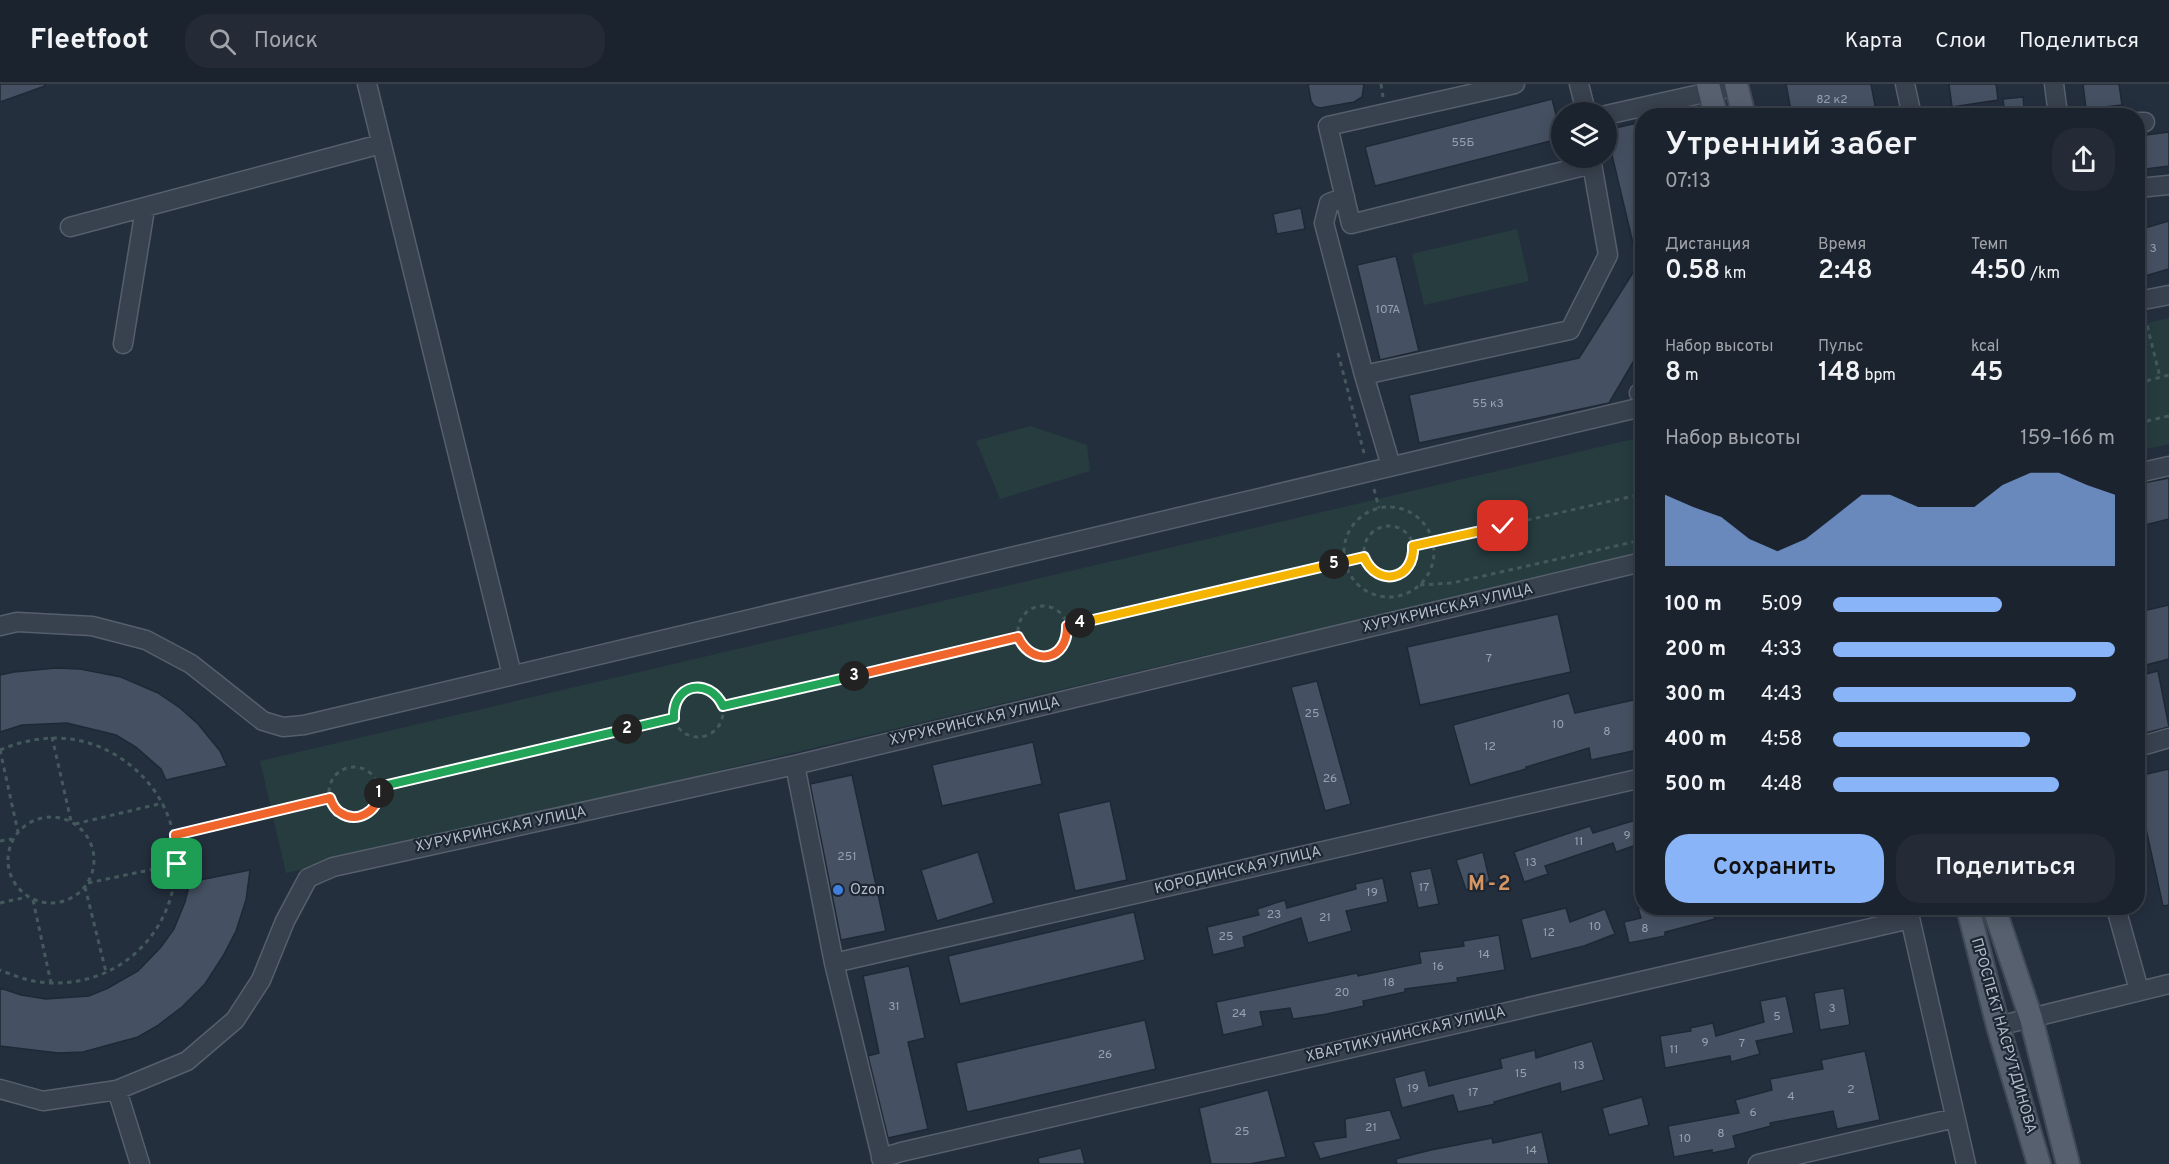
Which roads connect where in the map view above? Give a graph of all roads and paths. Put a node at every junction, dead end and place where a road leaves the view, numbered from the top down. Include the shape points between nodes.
1 (367, 84) edge
2 (1515, 84) edge
3 (1579, 84) edge
4 (1905, 84) edge
5 (2054, 84) edge
6 (1736, 85) edge
7 (1708, 87) edge
8 (1584, 102) edge
9 (1677, 107) edge
10 (1714, 108) edge
11 (1742, 108) edge
12 (1910, 108) edge
13 (2057, 108) edge
14 (1635, 112) edge
15 (1617, 114) edge
16 (381, 144) junction
17 (1564, 168) edge
18 (1592, 168) edge
19 (2169, 185) edge
20 (2145, 187) edge
21 (1345, 196) junction
22 (145, 209) junction
23 (70, 227) dead end
24 (2169, 295) edge
25 (2145, 300) edge
26 (2145, 323) edge
27 (123, 344) dead end
28 (1338, 353) dead end
29 (1364, 375) junction
30 (2169, 375) edge
31 (2160, 378) junction
32 (2145, 381) edge
33 (1635, 399) edge
34 (2169, 416) edge
35 (2145, 421) edge
36 (1391, 466) junction
37 (2169, 466) edge
38 (1369, 471) junction
39 (2145, 471) edge
40 (1635, 496) edge
41 (1379, 508) junction
42 (1433, 542) junction
43 (1635, 542) edge
44 (1413, 546) junction
45 (1364, 557) junction
46 (1345, 561) junction
47 (1635, 564) edge
48 (1420, 585) junction
49 (0, 626) edge
50 (1067, 626) junction
51 (1018, 637) junction
52 (512, 675) junction
53 (723, 706) junction
54 (674, 718) junction
55 (51, 737) junction
56 (2169, 738) edge
57 (2145, 745) edge
58 (0, 750) edge
59 (795, 765) junction
60 (1635, 780) edge
61 (379, 787) junction
62 (330, 798) junction
63 (163, 803) junction
64 (71, 821) junction
65 (75, 824) junction
66 (18, 832) junction
67 (175, 835) junction
68 (14, 838) junction
69 (0, 841) edge
70 (177, 864) junction
71 (86, 885) junction
72 (31, 897) junction
73 (0, 903) edge
74 (1901, 915) edge
75 (1909, 915) edge
76 (1970, 915) edge
77 (1996, 915) edge
78 (2118, 915) edge
79 (834, 963) junction
80 (0, 970) edge
81 (106, 972) junction
82 (51, 983) junction
83 (2169, 984) edge
84 (2139, 990) junction
85 (2031, 1018) junction
86 (1998, 1026) junction
87 (0, 1089) edge
88 (117, 1090) junction
89 (1955, 1118) junction
90 (882, 1161) edge
91 (140, 1164) edge
92 (1758, 1164) edge
93 (1966, 1164) edge
94 (2039, 1164) edge
95 (2068, 1164) edge

1 - 16 street
2 - 21 street via 1328,126
3 - 8 street
4 - 12 street
5 - 13 street
6 - 7 street
6 - 11 main road
7 - 9 street
7 - 10 main road
14 - 15 street
16 - 22 street
16 - 52 street
17 - 21 street via 1351,224
18 - 29 street via 1608,255 1569,330
19 - 20 street
21 - 29 street via 1329,203 1324,222
22 - 23 street
22 - 27 street
24 - 25 street
26 - 31 path
28 - 38 path
29 - 36 street
30 - 31 path
31 - 32 path
33 - 36 street
34 - 35 path
36 - 38 street
37 - 39 street
38 - 41 path
38 - 52 street
40 - 42 path
41 - 42 path via 1396,507 1413,514 1426,526
41 - 46 path via 1363,515 1350,528 1344,544
42 - 44 path
42 - 48 path via 1434,558
43 - 48 path via 1452,583
44 - 45 path via 1402,530 1383,527 1367,538
44 - 45 path via 1410,565 1395,576 1376,573
45 - 46 path
46 - 48 path via 1350,576 1375,595 1399,596
46 - 50 path
47 - 59 street, ХУРУКРИНСКАЯ УЛИЦА
49 - 52 street via 17,622 92,626 146,640 191,664 264,721 283,727
50 - 51 path via 1064,645 1048,656 1029,653
50 - 51 path via 1056,610 1036,607 1021,618
51 - 53 path
53 - 54 path via 711,690 692,688 676,699
53 - 54 path via 719,726 704,737 685,734
54 - 61 path
55 - 58 path
55 - 63 path via 79,740 128,762
55 - 64 path
56 - 57 street
58 - 66 path
59 - 79 street
59 - 88 street, ХУРУКРИНСКАЯ УЛИЦА via 333,867 308,878 261,980 235,1020 187,1061
60 - 79 street, КОРОДИНСКАЯ УЛИЦА
61 - 62 path via 375,806 360,817 341,813
61 - 62 path via 367,770 348,768 332,779
62 - 67 path
63 - 65 path
63 - 67 path
64 - 65 path
64 - 66 path via 56,816 37,818
65 - 71 path via 87,834 94,851 94,869
66 - 68 path
67 - 70 path
68 - 69 path
68 - 72 path via 7,859 11,877
70 - 71 path
70 - 81 path via 174,891 159,924 129,958
71 - 72 path via 73,897 56,903
71 - 81 path
72 - 73 path
72 - 82 path
74 - 90 street, ХВАРТИКУНИНСКАЯ УЛИЦА via 901,1152
75 - 89 street
76 - 86 main road, ПРОСПЕКТ НАСРУТДИНОВА
77 - 85 main road, ПРОСПЕКТ НАСРУТДИНОВА
78 - 84 street
79 - 90 street
80 - 82 path via 24,980
81 - 82 path via 88,979
83 - 84 street
84 - 85 street
85 - 86 street
85 - 95 main road, ПРОСПЕКТ НАСРУТДИНОВА
86 - 94 main road, ПРОСПЕКТ НАСРУТДИНОВА
87 - 88 street via 43,1101
88 - 91 street
89 - 92 street
89 - 93 street

